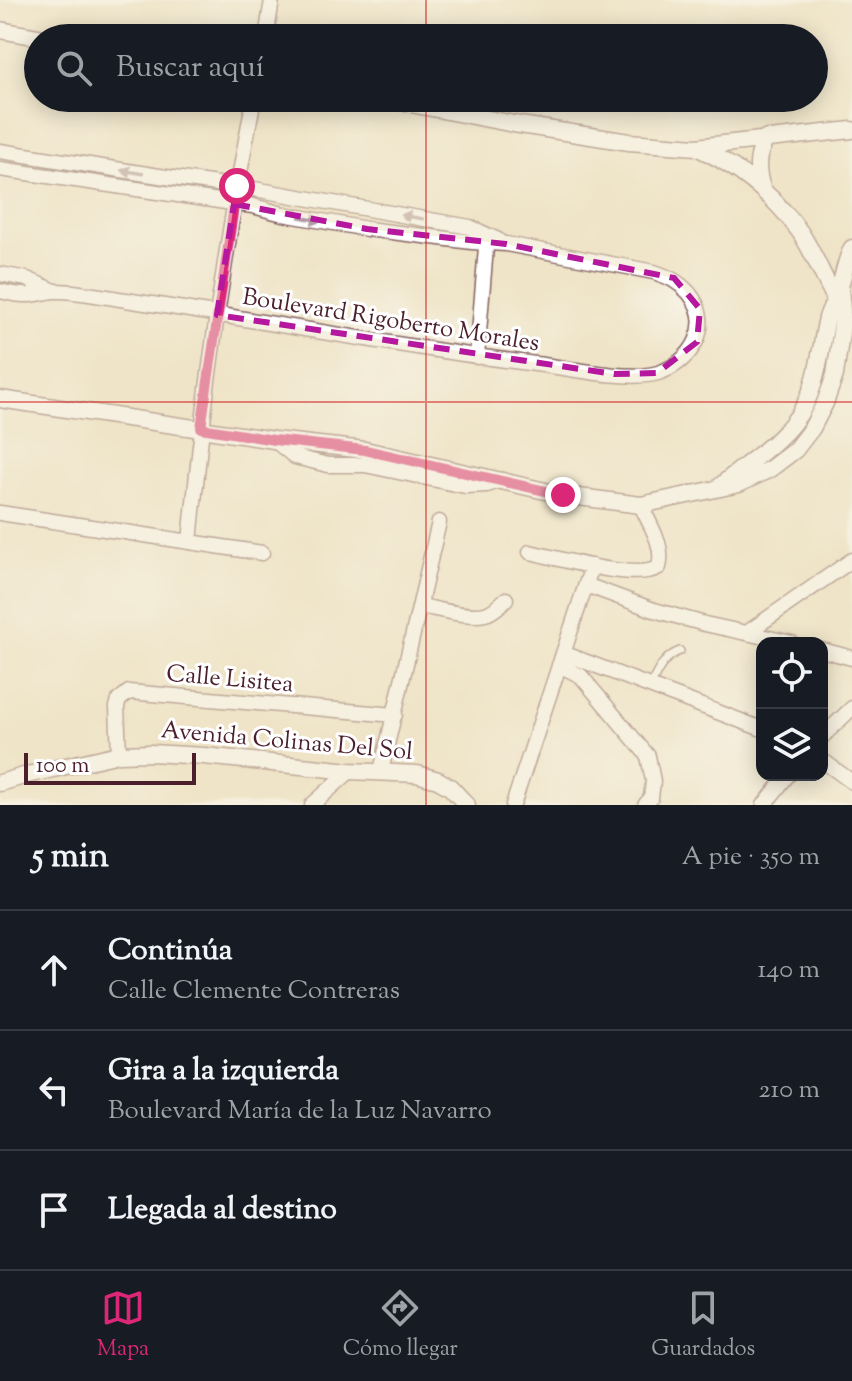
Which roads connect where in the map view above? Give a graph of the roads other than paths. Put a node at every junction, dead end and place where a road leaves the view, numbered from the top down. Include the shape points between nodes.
1 (272, 1) edge
2 (268, 24) edge
3 (0, 30) edge
4 (24, 34) edge
5 (251, 112) edge
6 (452, 112) edge
7 (852, 130) edge
8 (767, 138) junction
9 (696, 147) junction
10 (0, 151) edge
11 (0, 169) edge
12 (166, 177) junction
13 (237, 186) junction
14 (762, 188) junction
15 (164, 194) junction
16 (234, 204) junction
17 (487, 239) junction
18 (852, 248) edge
19 (0, 274) edge
20 (0, 291) edge
21 (55, 291) junction
22 (839, 296) junction
23 (217, 315) junction
24 (477, 357) junction
25 (0, 399) edge
26 (201, 428) junction
27 (641, 505) junction
28 (0, 513) edge
29 (439, 522) dead end
30 (190, 542) junction
31 (530, 552) dead end
32 (262, 553) dead end
33 (852, 560) edge
34 (592, 566) junction
35 (586, 585) junction
36 (506, 599) dead end
37 (420, 606) junction
38 (748, 632) junction
39 (768, 637) edge
40 (680, 651) dead end
41 (828, 652) edge
42 (852, 658) edge
43 (561, 659) junction
44 (650, 686) junction
45 (852, 708) edge
46 (395, 715) junction
47 (756, 727) edge
48 (828, 731) edge
49 (119, 754) junction
50 (828, 764) edge
51 (350, 771) junction
52 (381, 771) junction
53 (783, 781) edge
54 (852, 782) edge
55 (0, 783) edge
56 (312, 805) edge
57 (467, 805) edge
58 (513, 805) edge
59 (645, 805) edge
60 (764, 805) edge

1 - 2 street
3 - 4 street
5 - 13 street
6 - 9 street via 629,142
7 - 8 street
8 - 9 street
8 - 14 street via 758,160
9 - 14 street
12 -> 10 street
11 - 15 street
12 - 13 street
12 - 15 street
13 - 16 street
17 -> 13 street via 470,227
14 - 22 street via 801,234
15 - 16 street
16 -> 17 street via 367,229
16 - 23 street
17 - 24 street
17 - 24 street, Boulevard Rigoberto Morales via 674,278 700,309 701,329 688,353 657,373 614,374
18 - 22 street
19 - 21 street, Boulevard Rigoberto Morales
20 - 21 street, Boulevard Rigoberto Morales via 26,296
21 - 23 street, Boulevard Rigoberto Morales
22 - 27 street via 843,319 835,375 812,428 795,450 739,484
23 - 24 street, Boulevard Rigoberto Morales
23 - 26 street
25 - 26 street
26 - 27 street via 365,450 563,495
26 - 30 street
27 - 34 street via 657,540 659,567 642,573
28 - 30 street
29 - 37 street
30 - 32 street
31 - 34 street
33 - 38 street
34 - 35 street
35 - 38 street via 654,610
35 - 43 street
36 - 37 street via 486,614 475,615
37 - 46 street
38 - 39 street
40 - 44 lane via 664,660
41 - 42 street
43 - 44 street
43 - 58 street
43 - 59 street via 648,756 653,781
44 - 47 street
45 - 48 street
46 - 49 street, Calle Lisitea via 129,692 117,707
46 - 52 street
49 - 51 street, Avenida Colinas Del Sol via 204,756
49 - 55 street, Avenida Colinas Del Sol
50 - 54 street
51 - 52 street, Avenida Colinas Del Sol
51 - 56 street
52 - 57 street, Avenida Colinas Del Sol via 438,780
53 - 60 street

